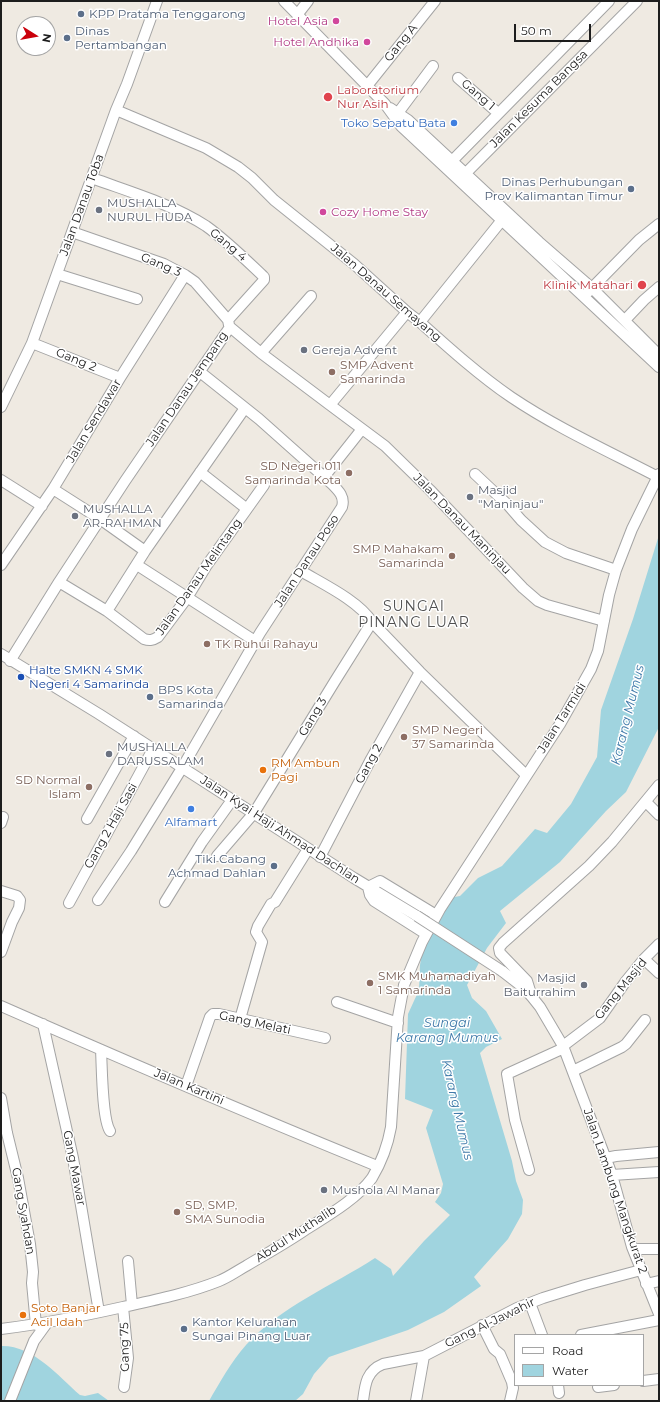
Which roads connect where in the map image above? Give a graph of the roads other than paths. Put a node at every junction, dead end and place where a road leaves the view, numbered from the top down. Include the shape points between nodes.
1 (158, 1) edge
2 (284, 1) edge
3 (308, 1) edge
4 (435, 1) edge
5 (609, 1) edge
6 (637, 1) edge
7 (297, 15) junction
8 (433, 66) dead end
9 (458, 78) dead end
10 (367, 86) junction
11 (385, 104) junction
12 (116, 110) junction
13 (398, 113) junction
14 (498, 113) junction
15 (449, 164) junction
16 (462, 176) junction
17 (92, 178) junction
18 (502, 220) junction
19 (659, 224) edge
20 (72, 232) junction
21 (57, 274) junction
22 (185, 274) junction
23 (659, 287) edge
24 (592, 288) junction
25 (311, 296) dead end
26 (583, 296) junction
27 (137, 299) dead end
28 (407, 312) junction
29 (625, 320) junction
30 (420, 322) junction
31 (229, 324) junction
32 (32, 343) junction
33 (262, 353) junction
34 (659, 355) edge
35 (659, 366) edge
36 (200, 372) junction
37 (120, 378) junction
38 (330, 405) junction
39 (1, 407) edge
40 (245, 408) junction
41 (362, 429) junction
42 (200, 472) junction
43 (475, 474) dead end
44 (658, 475) edge
45 (324, 477) junction
46 (1, 480) edge
47 (264, 485) dead end
48 (53, 489) junction
49 (42, 506) junction
50 (247, 509) junction
51 (100, 519) junction
52 (145, 551) junction
53 (1, 565) edge
54 (137, 565) junction
55 (616, 570) junction
56 (301, 571) junction
57 (59, 582) junction
58 (187, 598) junction
59 (107, 611) junction
60 (604, 621) junction
61 (372, 622) junction
62 (255, 641) junction
63 (1, 654) edge
64 (10, 661) junction
65 (420, 672) junction
66 (134, 736) junction
67 (153, 749) junction
68 (182, 768) junction
69 (526, 776) junction
70 (659, 785) edge
71 (232, 800) junction
72 (646, 802) junction
73 (254, 813) junction
74 (659, 815) edge
75 (87, 819) dead end
76 (308, 849) junction
77 (217, 856) dead end
78 (320, 857) junction
79 (368, 887) junction
80 (1, 891) edge
81 (98, 900) dead end
82 (165, 902) dead end
83 (69, 903) dead end
84 (436, 915) junction
85 (424, 938) junction
86 (659, 944) edge
87 (1, 952) edge
88 (644, 959) junction
89 (502, 971) joint
90 (659, 973) edge
91 (532, 997) junction
92 (337, 1002) dead end
93 (1, 1006) edge
94 (240, 1019) junction
95 (645, 1020) dead end
96 (398, 1022) junction
97 (43, 1024) junction
98 (324, 1038) dead end
99 (564, 1047) junction
100 (101, 1050) junction
101 (573, 1071) junction
102 (186, 1086) junction
103 (1, 1098) edge
104 (110, 1131) dead end
105 (659, 1152) edge
106 (606, 1158) junction
107 (377, 1166) junction
108 (529, 1170) dead end
109 (659, 1172) edge
110 (612, 1174) junction
111 (633, 1249) junction
112 (659, 1249) edge
113 (128, 1261) dead end
114 (641, 1270) junction
115 (659, 1281) edge
116 (646, 1284) junction
117 (530, 1303) junction
118 (128, 1306) junction
119 (99, 1312) junction
120 (659, 1314) edge
121 (659, 1320) edge
122 (48, 1323) junction
123 (36, 1325) junction
124 (482, 1325) junction
125 (1, 1329) edge
126 (542, 1334) edge
127 (586, 1334) edge
128 (424, 1356) junction
129 (659, 1379) edge
130 (644, 1381) edge
131 (606, 1386) edge
132 (124, 1387) dead end
133 (598, 1387) dead end
134 (10, 1401) edge
135 (363, 1401) edge
136 (416, 1401) edge
137 (510, 1401) edge

1 - 12 street, Jalan Danau Toba
2 - 7 street
3 - 7 street
4 - 10 street, Gang A
5 - 14 street, Jalan Kesuma Bangsa
6 - 16 street, Jalan Kesuma Bangsa
7 - 10 street
8 - 13 street
9 - 14 street, Gang 1
10 - 11 street
11 - 13 street
11 - 15 street via 397,122
12 - 17 street, Jalan Danau Toba
12 - 28 street, Jalan Danau Semayang via 206,148 238,167
13 - 15 street
14 - 15 street, Jalan Kesuma Bangsa
15 - 16 street
16 - 18 street
16 - 24 street
17 - 20 street, Jalan Danau Toba
17 - 31 street, Gang 4 via 192,218 229,244 264,277
18 - 26 street
18 - 30 street
19 - 24 street via 639,240
20 - 21 street, Jalan Danau Toba
20 - 22 street, Gang 3 via 164,264
21 - 27 street
21 - 32 street, Jalan Danau Toba
22 - 31 street, Gang 3 via 196,282
22 - 37 street, Jalan Sendawar
23 - 29 street
24 - 26 street
24 - 29 street
25 - 33 street
26 - 35 street
28 - 30 street, Jalan Danau Semayang
28 - 38 street
29 - 34 street
30 - 44 street, Jalan Danau Semayang via 516,400 556,425
31 - 33 street, Jalan Danau Jempang
31 - 36 street, Jalan Danau Jempang
32 - 37 street, Gang 2
32 - 39 street, Jalan Danau Toba
33 - 38 street, Jalan Danau Jempang
36 - 40 street, Jalan Danau Poso
36 - 51 street, Jalan Danau Jempang
37 - 48 street, Jalan Sendawar
38 - 41 street, Jalan Danau Maninjau
40 - 42 street
40 - 45 street, Jalan Danau Poso
41 - 45 street
41 - 60 street, Jalan Danau Maninjau via 385,446 538,601
42 - 50 street, Jalan Danau Melintang
42 - 52 street
43 - 55 street via 545,542 566,554
44 - 55 street, Jalan Tarmidi
45 - 56 street, Jalan Danau Poso via 341,493 342,507
46 - 49 street
47 - 50 street
48 - 49 street, Jalan Sendawar
48 - 51 street
49 - 53 street, Jalan Sendawar
50 - 58 street, Jalan Danau Melintang
51 - 52 street
51 - 57 street, Jalan Danau Jempang
52 - 54 street
54 - 58 street
54 - 59 street
55 - 60 street, Jalan Tarmidi
56 - 61 street via 352,602 367,613
56 - 62 street, Jalan Danau Poso
57 - 59 street, Jalan Danau Melintang
57 - 64 street, Jalan Danau Jempang
58 - 59 street, Jalan Danau Melintang via 158,637 149,641
58 - 62 street
60 - 69 street, Jalan Tarmidi via 598,651 591,669 560,724
61 - 65 street
61 - 73 street, Gang 3
62 - 68 street, Jalan Danau Poso
63 - 64 street, Jalan Kyai Haji Ahmad Dachlan
64 - 66 street, Jalan Kyai Haji Ahmad Dachlan
65 - 69 street
65 - 78 street, Gang 2
66 - 67 street, Jalan Kyai Haji Ahmad Dachlan
66 - 75 street
67 - 68 street, Jalan Kyai Haji Ahmad Dachlan
67 - 83 street, Gang 2 Haji Sasi
68 - 71 street, Jalan Kyai Haji Ahmad Dachlan
68 - 81 street
69 - 84 street, Jalan Tarmidi
70 - 72 street
71 - 73 street, Jalan Kyai Haji Ahmad Dachlan
71 - 82 street via 202,842
72 - 74 street
72 - 91 street via 589,866 499,948 500,953 527,981
73 - 76 street, Jalan Kyai Haji Ahmad Dachlan
73 - 77 street
76 - 78 street, Jalan Kyai Haji Ahmad Dachlan
76 - 94 street via 256,930 262,942
78 - 79 street, Jalan Kyai Haji Ahmad Dachlan
79 - 84 street via 380,881
79 - 85 street via 374,901
79 - 89 street, Jalan Kyai Haji Ahmad Dachlan, bridge
80 - 87 street via 17,896 20,900
84 - 85 street, Jalan Tarmidi
85 - 96 street, Abdul Muthalib via 401,994
86 - 88 street, Gang Masjid
88 - 90 street
88 - 99 street, Gang Masjid via 600,1018
89 - 91 street, Jalan Lambung Mangkurat 2
91 - 99 street, Jalan Lambung Mangkurat 2
92 - 96 street
93 - 97 street, Jalan Kartini
94 - 98 street, Gang Melati
94 - 102 street, Gang Melati via 216,1014 210,1017
95 - 101 street via 622,1047
96 - 107 street, Abdul Muthalib via 392,1127
97 - 100 street, Jalan Kartini
97 - 119 street, Gang Mawar via 73,1158
99 - 101 street, Jalan Lambung Mangkurat 2
99 - 108 street, Gang Masjid via 506,1074
100 - 102 street, Jalan Kartini
100 - 104 street via 106,1123
101 - 106 street, Jalan Lambung Mangkurat 2
102 - 107 street, Jalan Kartini
103 - 123 street, Gang Syahdan via 30,1244
105 - 106 street
106 - 110 street, Jalan Lambung Mangkurat 2
107 - 118 street, Abdul Muthalib via 361,1190 338,1208 227,1277 168,1297
109 - 110 street
110 - 111 street, Jalan Lambung Mangkurat 2
111 - 112 street
111 - 114 street, Jalan Lambung Mangkurat 2
113 - 118 street, Gang 75
114 - 116 street, Jalan Lambung Mangkurat 2
114 - 117 street, Gang Al-Jawahir
115 - 116 street
116 - 120 street, Jalan Lambung Mangkurat 2
117 - 124 street, Gang Al-Jawahir
117 - 126 street
118 - 119 street, Abdul Muthalib
118 - 132 street, Gang 75 via 128,1352
119 - 122 street, Abdul Muthalib
121 - 127 street
122 - 123 street, Abdul Muthalib
122 - 134 street via 34,1341
123 - 125 street, Abdul Muthalib
124 - 128 street, Gang Al-Jawahir
124 - 137 street via 494,1349 500,1354 512,1382
128 - 135 street, Gang Al-Jawahir via 376,1367 368,1376
128 - 136 street
129 - 130 street
131 - 133 street

